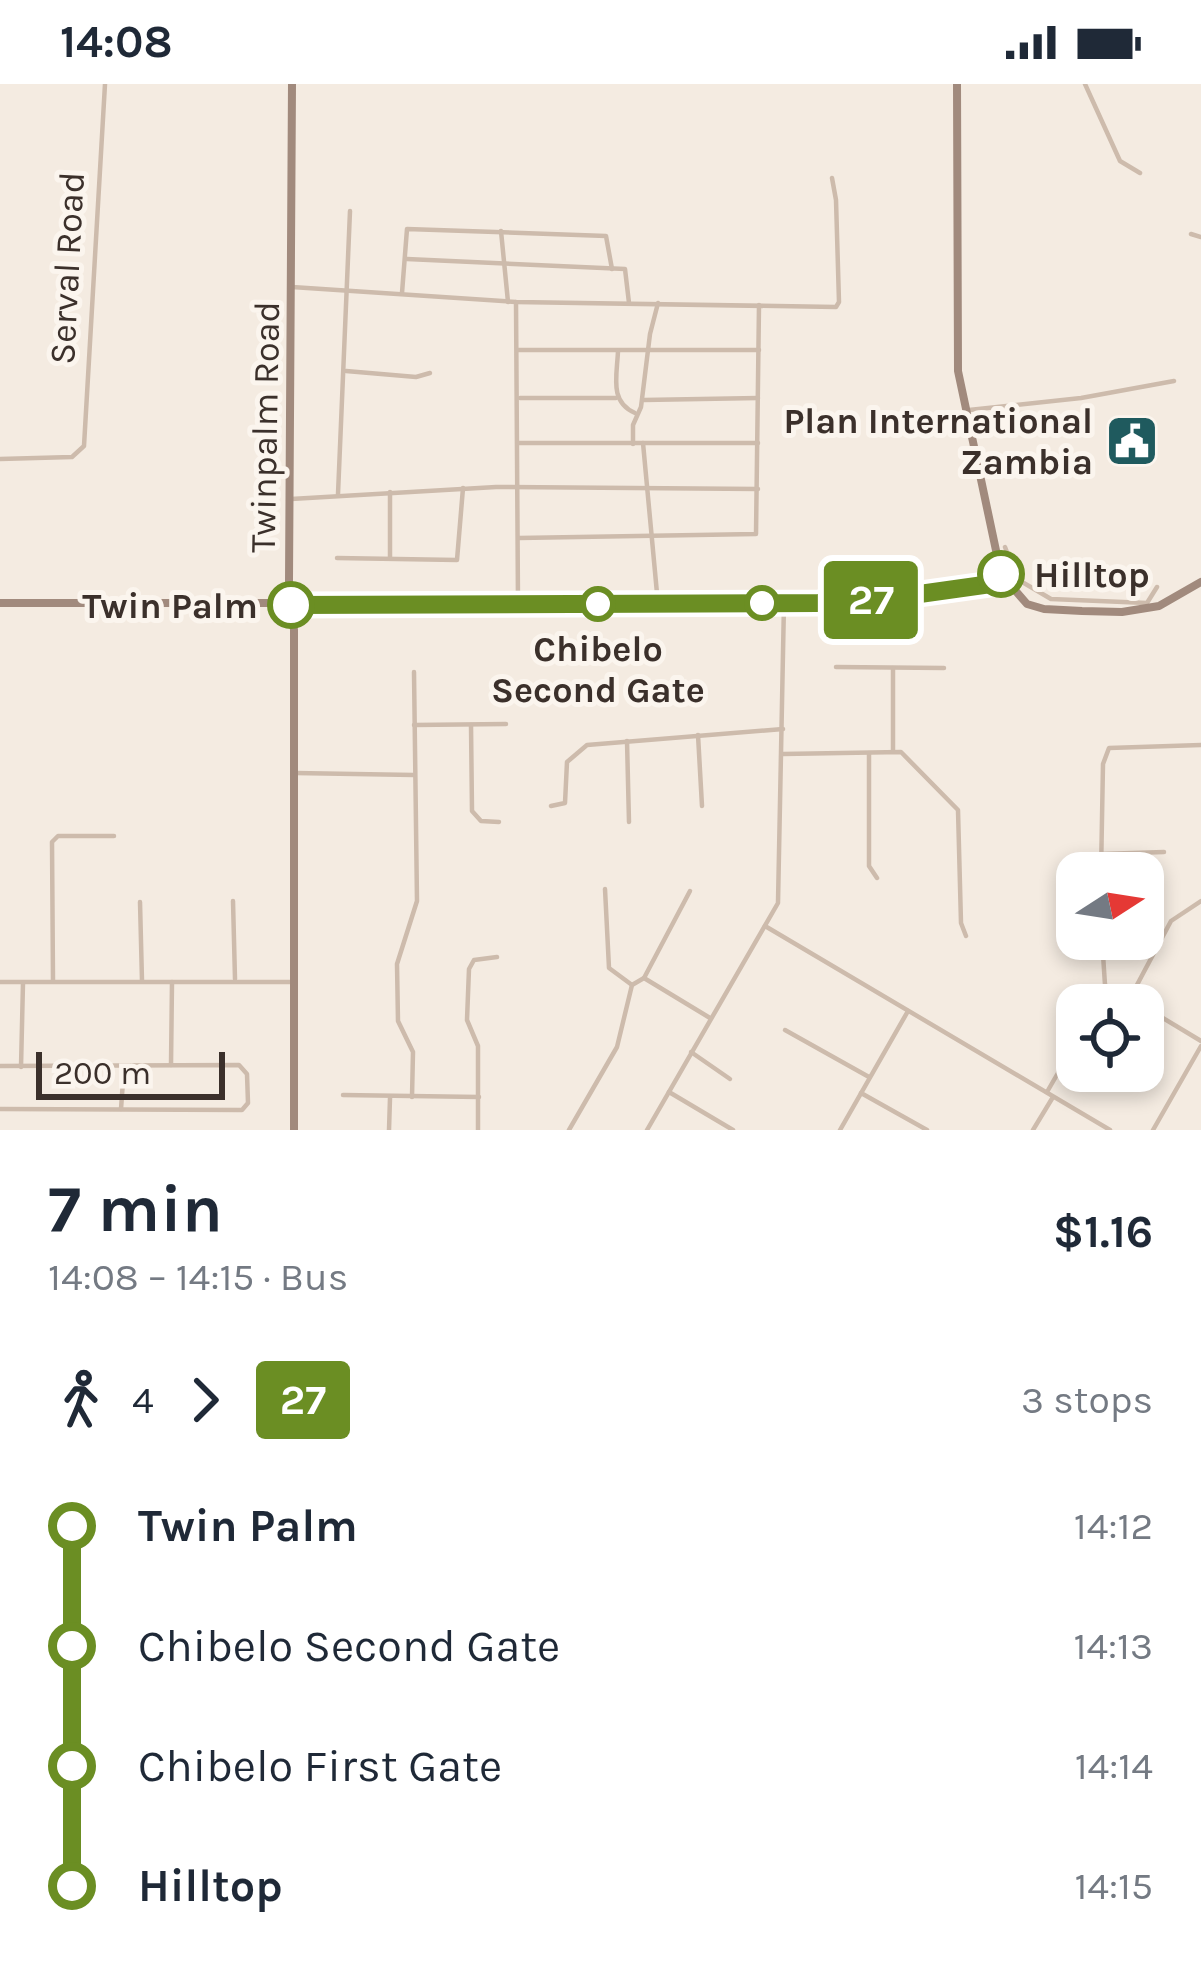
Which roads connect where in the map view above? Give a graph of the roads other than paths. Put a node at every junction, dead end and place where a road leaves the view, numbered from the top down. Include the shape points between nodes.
1 (105, 84) edge
2 (292, 84) edge
3 (957, 84) edge
4 (1085, 84) edge
5 (1140, 172) dead end
6 (832, 178) dead end
7 (350, 211) dead end
8 (501, 231) junction
9 (1191, 234) dead end
10 (1201, 237) edge
11 (407, 259) junction
12 (502, 263) junction
13 (612, 269) junction
14 (292, 287) junction
15 (347, 290) junction
16 (402, 293) junction
17 (512, 302) junction
18 (629, 303) junction
19 (658, 304) junction
20 (759, 305) junction
21 (517, 350) junction
22 (759, 350) junction
23 (618, 351) junction
24 (647, 352) junction
25 (344, 371) junction
26 (430, 373) dead end
27 (1174, 381) dead end
28 (518, 398) junction
29 (616, 398) junction
30 (758, 398) junction
31 (642, 400) junction
32 (964, 411) junction
33 (638, 414) junction
34 (518, 443) junction
35 (644, 443) junction
36 (758, 443) junction
37 (633, 444) junction
38 (0, 460) edge
39 (463, 488) junction
40 (519, 489) junction
41 (758, 489) junction
42 (647, 490) junction
43 (389, 492) junction
44 (338, 494) junction
45 (291, 499) junction
46 (654, 534) junction
47 (519, 538) junction
48 (1005, 547) dead end
49 (337, 558) dead end
50 (390, 560) junction
51 (290, 581) junction
52 (1005, 582) junction
53 (1201, 582) edge
54 (1157, 587) dead end
55 (0, 603) edge
56 (784, 603) junction
57 (658, 604) junction
58 (291, 605) junction
59 (518, 605) junction
60 (269, 606) junction
61 (314, 606) junction
62 (294, 630) junction
63 (836, 668) dead end
64 (893, 668) junction
65 (944, 668) dead end
66 (414, 672) dead end
67 (471, 724) junction
68 (506, 724) dead end
69 (414, 725) junction
70 (783, 729) junction
71 (698, 735) junction
72 (627, 741) junction
73 (1201, 745) edge
74 (893, 751) junction
75 (869, 753) junction
76 (783, 754) junction
77 (295, 773) junction
78 (414, 775) junction
79 (551, 806) dead end
80 (702, 806) dead end
81 (499, 822) dead end
82 (629, 823) dead end
83 (114, 836) dead end
84 (1101, 852) edge
85 (877, 878) dead end
86 (605, 889) dead end
87 (690, 891) dead end
88 (232, 901) dead end
89 (1201, 901) edge
90 (140, 902) dead end
91 (765, 926) junction
92 (966, 936) dead end
93 (497, 957) dead end
94 (644, 978) junction
95 (142, 981) junction
96 (235, 981) junction
97 (0, 982) edge
98 (23, 982) junction
99 (53, 982) junction
100 (172, 982) junction
101 (294, 982) junction
102 (1137, 984) edge
103 (632, 985) junction
104 (908, 1011) junction
105 (710, 1018) junction
106 (1164, 1020) edge
107 (785, 1030) dead end
108 (1201, 1043) edge
109 (691, 1052) junction
110 (171, 1065) junction
111 (0, 1066) edge
112 (21, 1066) junction
113 (124, 1067) junction
114 (870, 1078) junction
115 (730, 1079) dead end
116 (1056, 1083) edge
117 (669, 1092) junction
118 (861, 1093) junction
119 (343, 1094) dead end
120 (1050, 1095) junction
121 (390, 1097) junction
122 (412, 1097) junction
123 (479, 1097) junction
124 (0, 1109) edge
125 (121, 1109) junction
126 (294, 1130) edge
127 (389, 1130) edge
128 (478, 1130) edge
129 (569, 1130) edge
130 (647, 1130) edge
131 (733, 1130) edge
132 (840, 1130) edge
133 (927, 1130) edge
134 (1034, 1130) edge
135 (1110, 1130) edge
136 (1154, 1130) edge

1 - 38 street, Serval Road via 87,432 79,454
2 - 14 main road, Twinpalm Road
3 - 32 main road via 956,336
4 - 5 street via 1120,161
6 - 20 street via 838,305
7 - 15 street
8 - 11 street via 407,229
8 - 12 street
8 - 13 street via 607,236
9 - 10 street
11 - 12 street
11 - 16 street
12 - 13 street
12 - 17 street
13 - 18 street via 627,272
14 - 15 street
14 - 45 main road, Twinpalm Road
15 - 16 street
15 - 25 street
16 - 17 street
17 - 18 street
17 - 21 street
18 - 19 street
19 - 20 street
19 - 24 street
20 - 22 street
21 - 23 street
21 - 28 street
22 - 24 street
22 - 30 street
23 - 24 street
23 - 29 street
24 - 31 street
25 - 26 street
25 - 44 street
27 - 32 street
28 - 29 street
28 - 34 street
29 - 33 street
30 - 31 street
30 - 36 street
31 - 33 street
32 - 52 main road
33 - 37 street
34 - 37 street
34 - 40 street
35 - 36 street
35 - 37 street
35 - 42 street
36 - 41 street
39 - 40 street
39 - 43 street
39 - 50 street via 459,559
40 - 42 street
40 - 47 street
41 - 42 street
41 - 46 street via 754,535
42 - 46 street
43 - 44 street
43 - 50 street
44 - 45 street
45 - 51 main road, Twinpalm Road
46 - 47 street
46 - 57 street
47 - 59 street
48 - 54 street via 1017,579 1051,599 1147,603
49 - 50 street
51 - 58 main road, Twinpalm Road
51 - 60 main road
52 - 53 main road via 1036,608 1122,612 1159,606
52 - 56 main road
55 - 60 main road
56 - 57 main road
56 - 70 street
57 - 59 main road
58 - 60 main road
58 - 61 main road
58 - 62 main road, Twinpalm Road
59 - 61 main road
61 - 62 main road
62 - 77 main road, Twinpalm Road
63 - 64 street
64 - 65 street
64 - 74 street
66 - 69 street
67 - 68 street
67 - 69 street
67 - 81 street via 472,811
69 - 78 street
70 - 71 street
70 - 76 street
71 - 72 street
71 - 80 street
72 - 79 street via 577,749 564,774 567,800
72 - 82 street
73 - 84 street via 1109,748
74 - 75 street
74 - 92 street via 911,759 958,811
75 - 76 street
75 - 85 street via 869,866
76 - 91 street via 782,886
77 - 78 street
77 - 101 main road, Twinpalm Road
78 - 122 street via 417,901 397,964 398,1021 413,1052
83 - 99 street via 52,842
86 - 103 street via 609,968
87 - 94 street
88 - 96 street
89 - 102 street via 1171,921
90 - 95 street
91 - 104 street
91 - 105 street
93 - 123 street via 474,959 469,969
94 - 103 street
94 - 105 street
95 - 99 street
95 - 100 street
96 - 100 street
96 - 101 street
97 - 98 street
98 - 99 street
98 - 112 street
100 - 110 street
101 - 126 main road, Twinpalm Road
103 - 129 street via 617,1047
104 - 114 street
104 - 120 street
105 - 109 street
106 - 108 street
107 - 114 street
108 - 136 street
109 - 115 street
109 - 117 street
110 - 113 street
110 - 125 street via 239,1065 247,1074 246,1108
111 - 112 street
112 - 113 street
113 - 125 street
114 - 118 street
116 - 120 street
117 - 130 street
117 - 131 street
118 - 132 street
118 - 133 street
119 - 121 street
120 - 134 street
120 - 135 street
121 - 122 street
121 - 127 street
122 - 123 street
123 - 128 street
124 - 125 street

